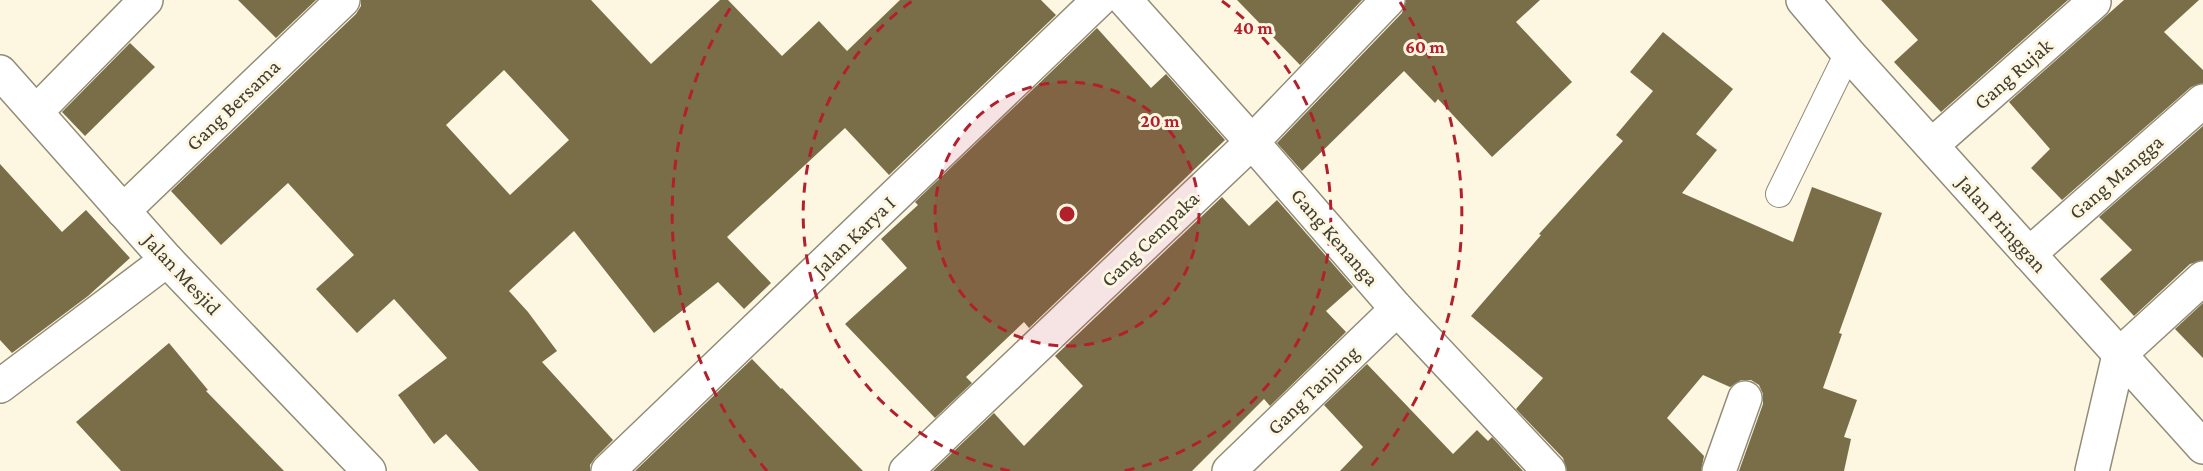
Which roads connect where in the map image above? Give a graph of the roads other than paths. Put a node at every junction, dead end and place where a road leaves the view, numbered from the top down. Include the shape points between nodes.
1 (146, 0) edge
2 (343, 0) edge
3 (1100, 0) edge
4 (1125, 0) edge
5 (1388, 0) edge
6 (1810, 2) edge
7 (2094, 2) dead end
8 (1848, 53) junction
9 (0, 72) edge
10 (2203, 101) edge
11 (36, 112) junction
12 (1252, 142) junction
13 (1932, 145) junction
14 (1779, 194) dead end
15 (123, 211) junction
16 (2029, 254) junction
17 (167, 260) junction
18 (2203, 278) edge
19 (1397, 309) junction
20 (2119, 355) junction
21 (0, 386) edge
22 (1746, 398) dead end
23 (2203, 447) edge
24 (369, 471) edge
25 (608, 471) edge
26 (906, 471) edge
27 (1229, 471) edge
28 (1549, 471) edge
29 (1719, 471) edge
30 (2092, 471) edge

1 - 11 street
2 - 15 street, Gang Bersama
3 - 25 street, Jalan Karya I
4 - 12 street, Gang Kenanga
5 - 12 street, Gang Cempaka
6 - 8 street, Jalan Pringgan
7 - 13 street, Gang Rujak
8 - 13 street, Jalan Pringgan
8 - 14 lane
9 - 11 street, Jalan Mesjid
10 - 16 street, Gang Mangga
11 - 15 street, Jalan Mesjid
12 - 19 street, Gang Kenanga
12 - 26 street, Gang Cempaka
13 - 16 street, Jalan Pringgan
15 - 17 street, Jalan Mesjid
16 - 20 street, Jalan Pringgan
17 - 21 street
17 - 24 street, Jalan Mesjid
18 - 20 street
19 - 27 street, Gang Tanjung
19 - 28 street, Gang Kenanga
20 - 23 street, Jalan Pringgan
20 - 30 street
22 - 29 street

